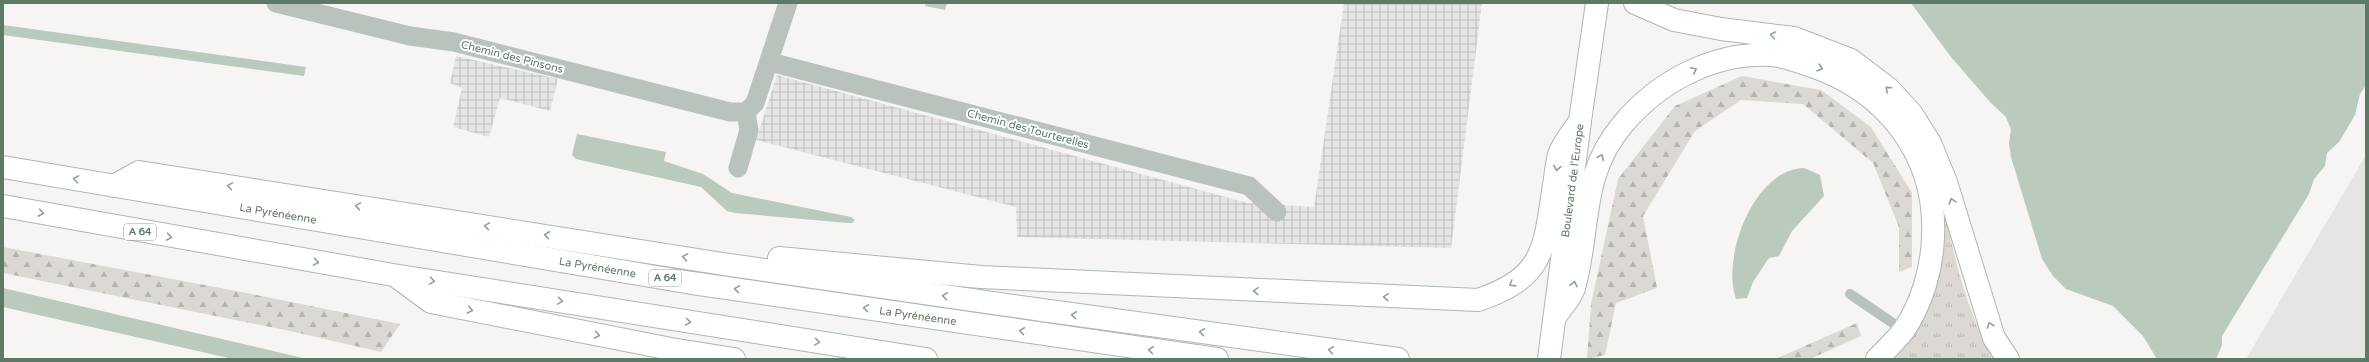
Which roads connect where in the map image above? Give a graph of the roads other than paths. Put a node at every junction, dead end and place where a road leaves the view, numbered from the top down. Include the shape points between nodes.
1 (276, 3) edge
2 (788, 3) edge
3 (1597, 3) edge
4 (1635, 3) edge
5 (770, 62) junction
6 (746, 112) junction
7 (1580, 121) junction
8 (3, 167) edge
9 (738, 168) dead end
10 (114, 186) junction
11 (3, 206) edge
12 (1277, 212) dead end
13 (723, 264) junction
14 (393, 275) junction
15 (1850, 294) dead end
16 (1554, 322) junction
17 (1903, 330) junction
18 (734, 359) edge
19 (926, 359) edge
20 (1217, 359) edge
21 (1398, 359) edge
22 (1549, 359) edge
23 (1877, 359) edge
24 (2008, 359) edge

1 - 6 street, Chemin des Pinsons via 410,36 454,42 730,112
2 - 5 street
3 - 7 main road, Boulevard de l'Europe
24 -> 4 main road via 1994,338 1946,182 1930,143 1911,113 1889,89 1851,60 1794,38 1674,20
5 - 6 street via 755,103
5 - 12 street, Chemin des Tourterelles via 1249,186
6 - 9 street via 749,130
7 -> 13 main road via 1560,153 1544,246 1534,266 1517,282 1497,294 1478,300 981,277 753,255
7 - 16 main road, Boulevard de l'Europe
10 -> 8 main road, La Pyrénéenne / A 64
13 -> 10 main road via 139,172
20 -> 10 main road, La Pyrénéenne / A 64 via 692,283
11 -> 14 main road, A 64
21 -> 13 main road
14 -> 18 main road via 431,302
14 -> 19 main road, A 64
15 - 17 lane
16 -> 17 main road via 1574,290 1590,185 1602,154 1623,124 1650,96 1676,79 1709,63 1740,56 1773,55 1827,71 1858,87 1889,114 1910,143 1930,188 1934,223 1932,257 1922,294
16 - 22 main road, Boulevard de l'Europe
17 - 23 main road

